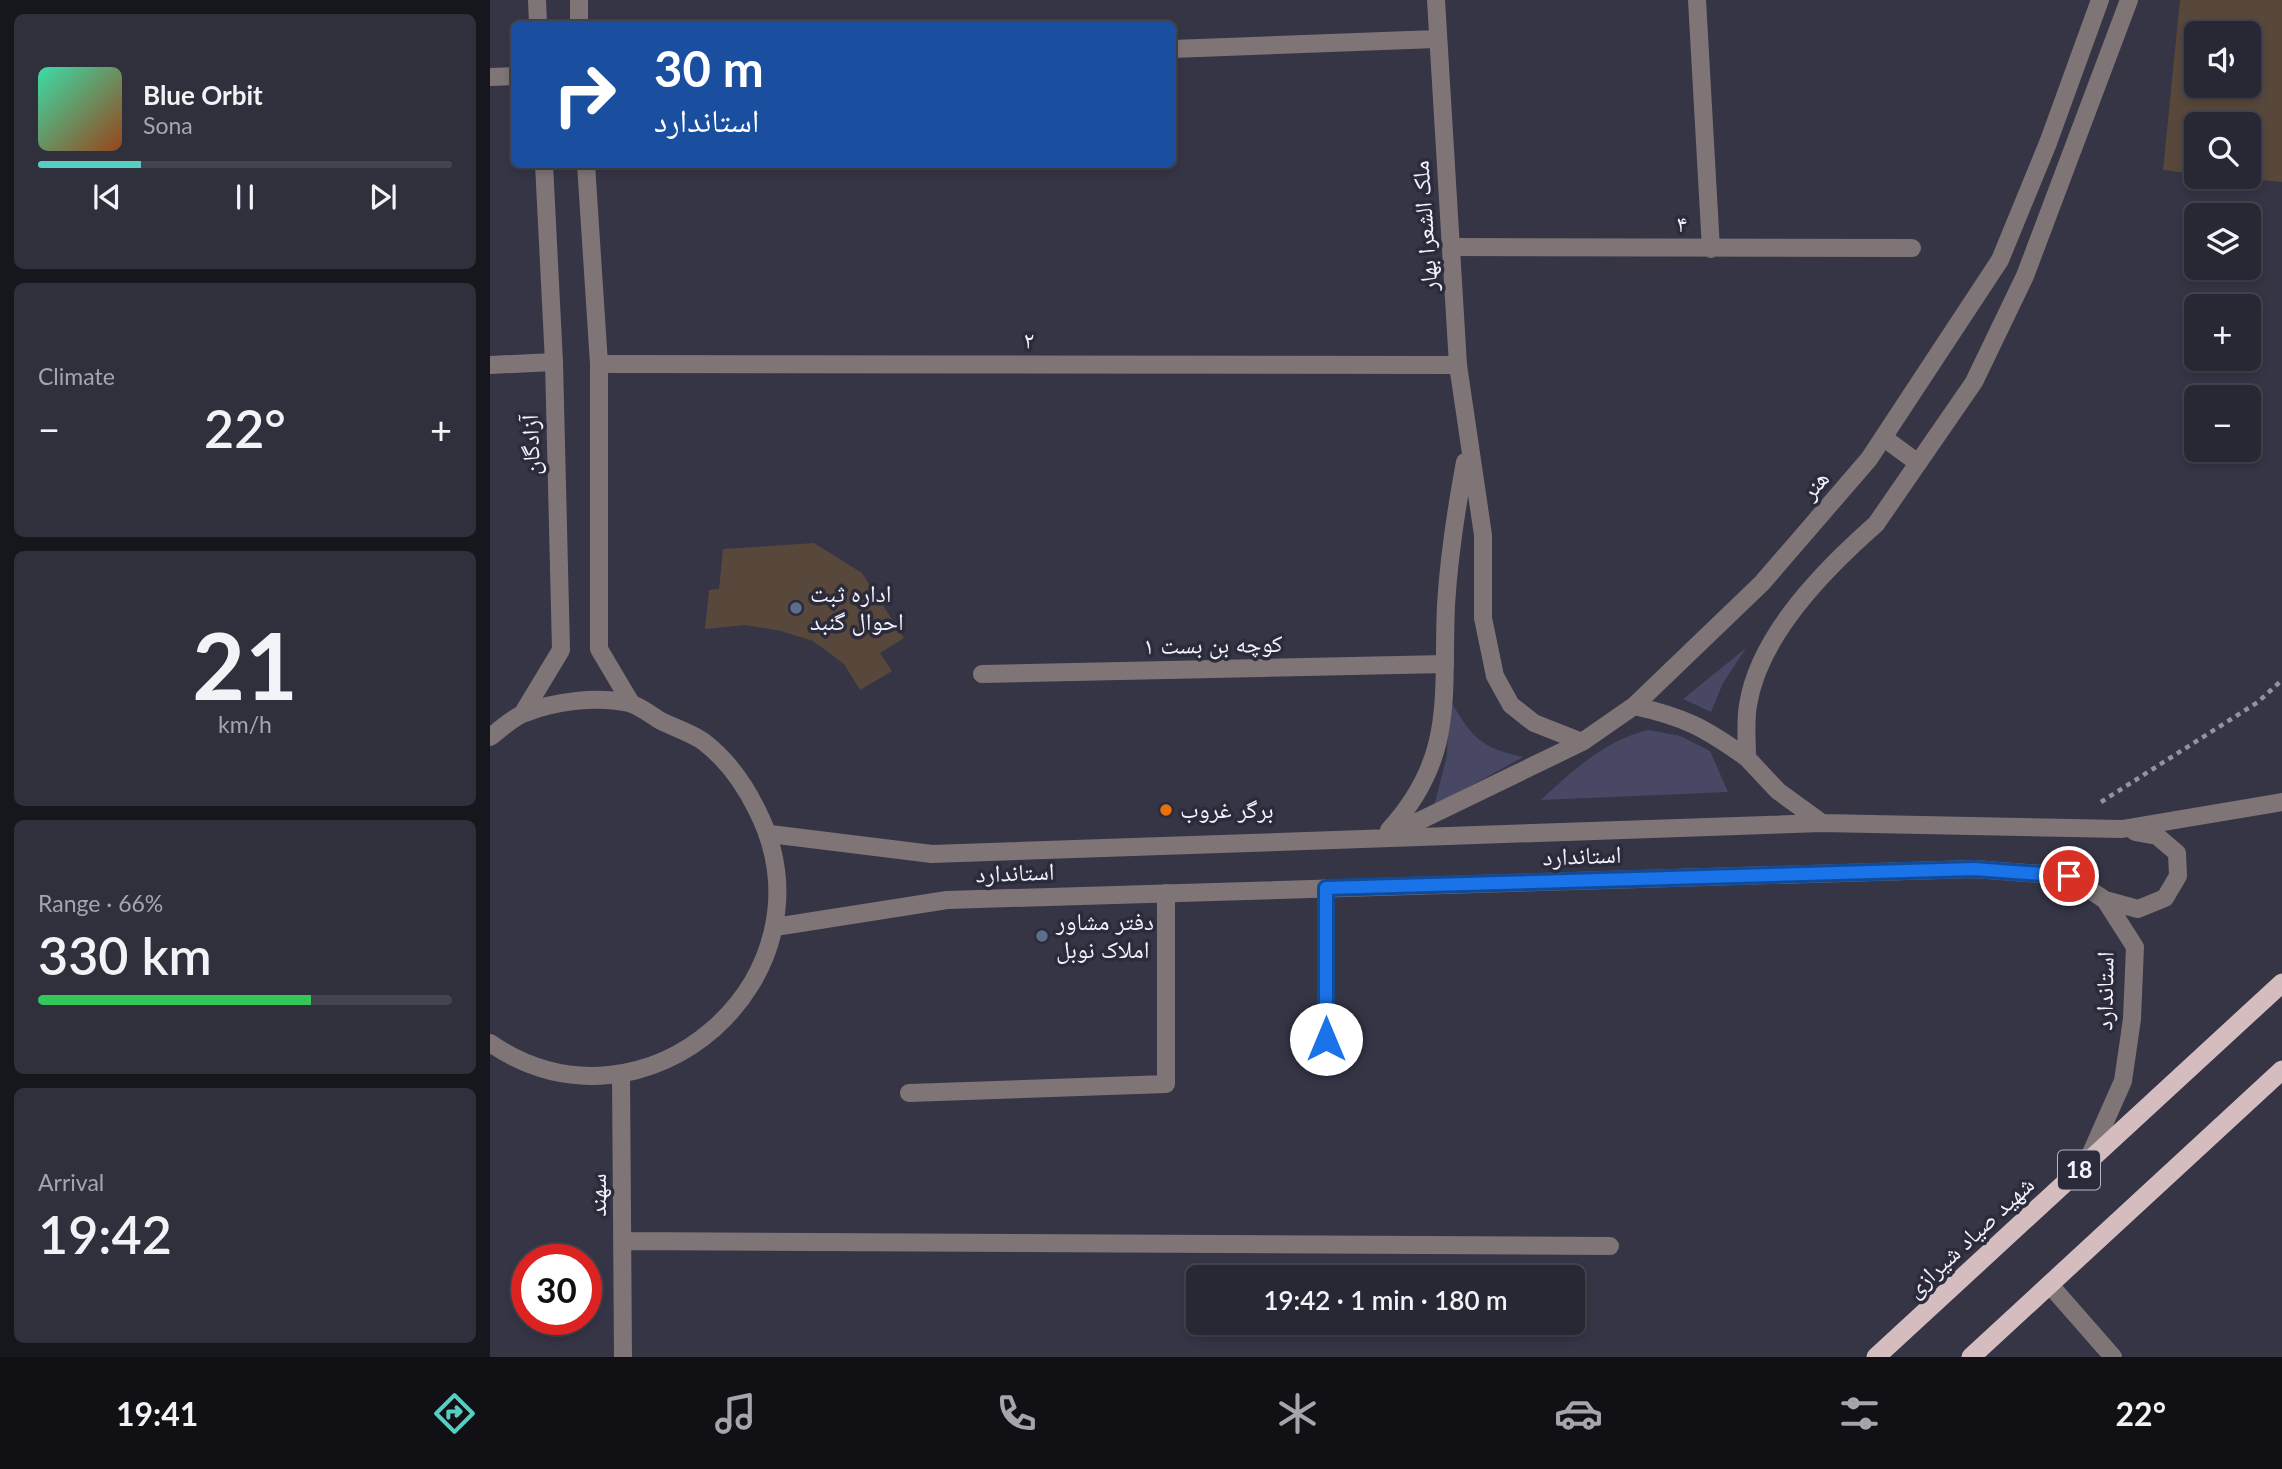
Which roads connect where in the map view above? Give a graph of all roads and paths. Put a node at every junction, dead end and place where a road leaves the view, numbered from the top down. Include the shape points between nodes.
1 (537, 0) edge
2 (579, 0) edge
3 (1436, 0) edge
4 (1697, 0) edge
5 (2100, 0) edge
6 (2129, 0) edge
7 (538, 21) edge
8 (579, 21) edge
9 (1436, 39) junction
10 (1176, 49) edge
11 (511, 76) edge
12 (490, 77) edge
13 (544, 168) edge
14 (586, 168) edge
15 (1452, 247) junction
16 (1912, 248) dead end
17 (1711, 249) junction
18 (554, 362) junction
19 (599, 364) junction
20 (490, 365) edge
21 (1458, 365) junction
22 (1884, 438) junction
23 (1468, 448) junction
24 (1918, 463) junction
25 (1446, 664) junction
26 (982, 674) dead end
27 (2282, 680) edge
28 (631, 703) junction
29 (1634, 706) junction
30 (523, 713) junction
31 (490, 737) edge
32 (1582, 742) junction
33 (1747, 758) junction
34 (2282, 803) edge
35 (1822, 823) junction
36 (2062, 827) junction
37 (2122, 829) junction
38 (770, 834) junction
39 (1381, 839) junction
40 (1326, 888) junction
41 (1166, 893) junction
42 (2105, 900) junction
43 (775, 927) junction
44 (2282, 983) edge
45 (1326, 1039) dead end
46 (490, 1043) edge
47 (2282, 1070) edge
48 (621, 1074) junction
49 (909, 1093) dead end
50 (2087, 1163) junction
51 (623, 1241) junction
52 (1610, 1246) dead end
53 (2050, 1285) junction
54 (624, 1357) edge
55 (1876, 1357) edge
56 (1971, 1357) edge
57 (2113, 1357) edge

1 - 7 street
2 - 8 street
3 - 9 street, ملک الشعرا بهار
4 - 17 street
5 - 22 street, هنر via 2000,260
6 - 24 street via 2025,275 1974,382
9 - 10 street
9 - 15 street, ملک الشعرا بهار
11 - 12 street
13 - 18 street, آزادگان
14 - 19 street
15 - 17 street, ۴
15 - 21 street, ملک الشعرا بهار
16 - 17 street, ۴
18 - 20 street
18 - 30 street, آزادگان via 561,650
19 - 21 street, ۲
19 - 28 street via 599,649
21 - 23 street, ملک الشعرا بهار
22 - 24 street
22 - 29 street, هنر via 1762,583
23 - 25 street, ملک الشعرا بهار via 1451,537
23 - 32 street, ملک الشعرا بهار via 1483,535 1483,618 1495,676 1511,705 1526,717 1553,733
24 - 33 street via 1876,524 1829,565 1763,659 1748,705
25 - 26 street, کوچه بن بست ۱
25 - 39 street, ملک الشعرا بهار via 1440,746 1408,810
27 - 36 path via 2258,702
28 - 30 street via 574,700
28 - 38 street via 704,743 744,783
29 - 32 street, هنر
29 - 33 street via 1677,715
30 - 31 street
32 - 39 street, هنر
33 - 35 street via 1778,791
34 - 37 street, استاندارد
35 - 36 street, استاندارد
35 - 39 street, استاندارد
36 - 37 street, استاندارد
37 - 42 street via 2157,836 2177,853 2178,876 2165,898 2138,909
38 - 39 street, استاندارد via 932,854
38 - 43 street via 778,880
40 - 41 street, استاندارد
40 - 42 street, استاندارد via 1974,869 2069,876
40 - 45 street
41 - 43 street, استاندارد via 947,900
41 - 49 street via 1166,1084
42 - 50 street, استاندارد via 2135,947 2132,1019 2123,1081
43 - 48 street via 756,980 721,1025 675,1057
44 - 50 highway, شهید صیاد شیرازی / 18
46 - 48 street via 512,1058 565,1074
47 - 53 highway, 18
48 - 51 street, سهند
50 - 55 highway, شهید صیاد شیرازی / 18
51 - 52 street
51 - 54 street, سهند
53 - 56 highway, 18
53 - 57 street

